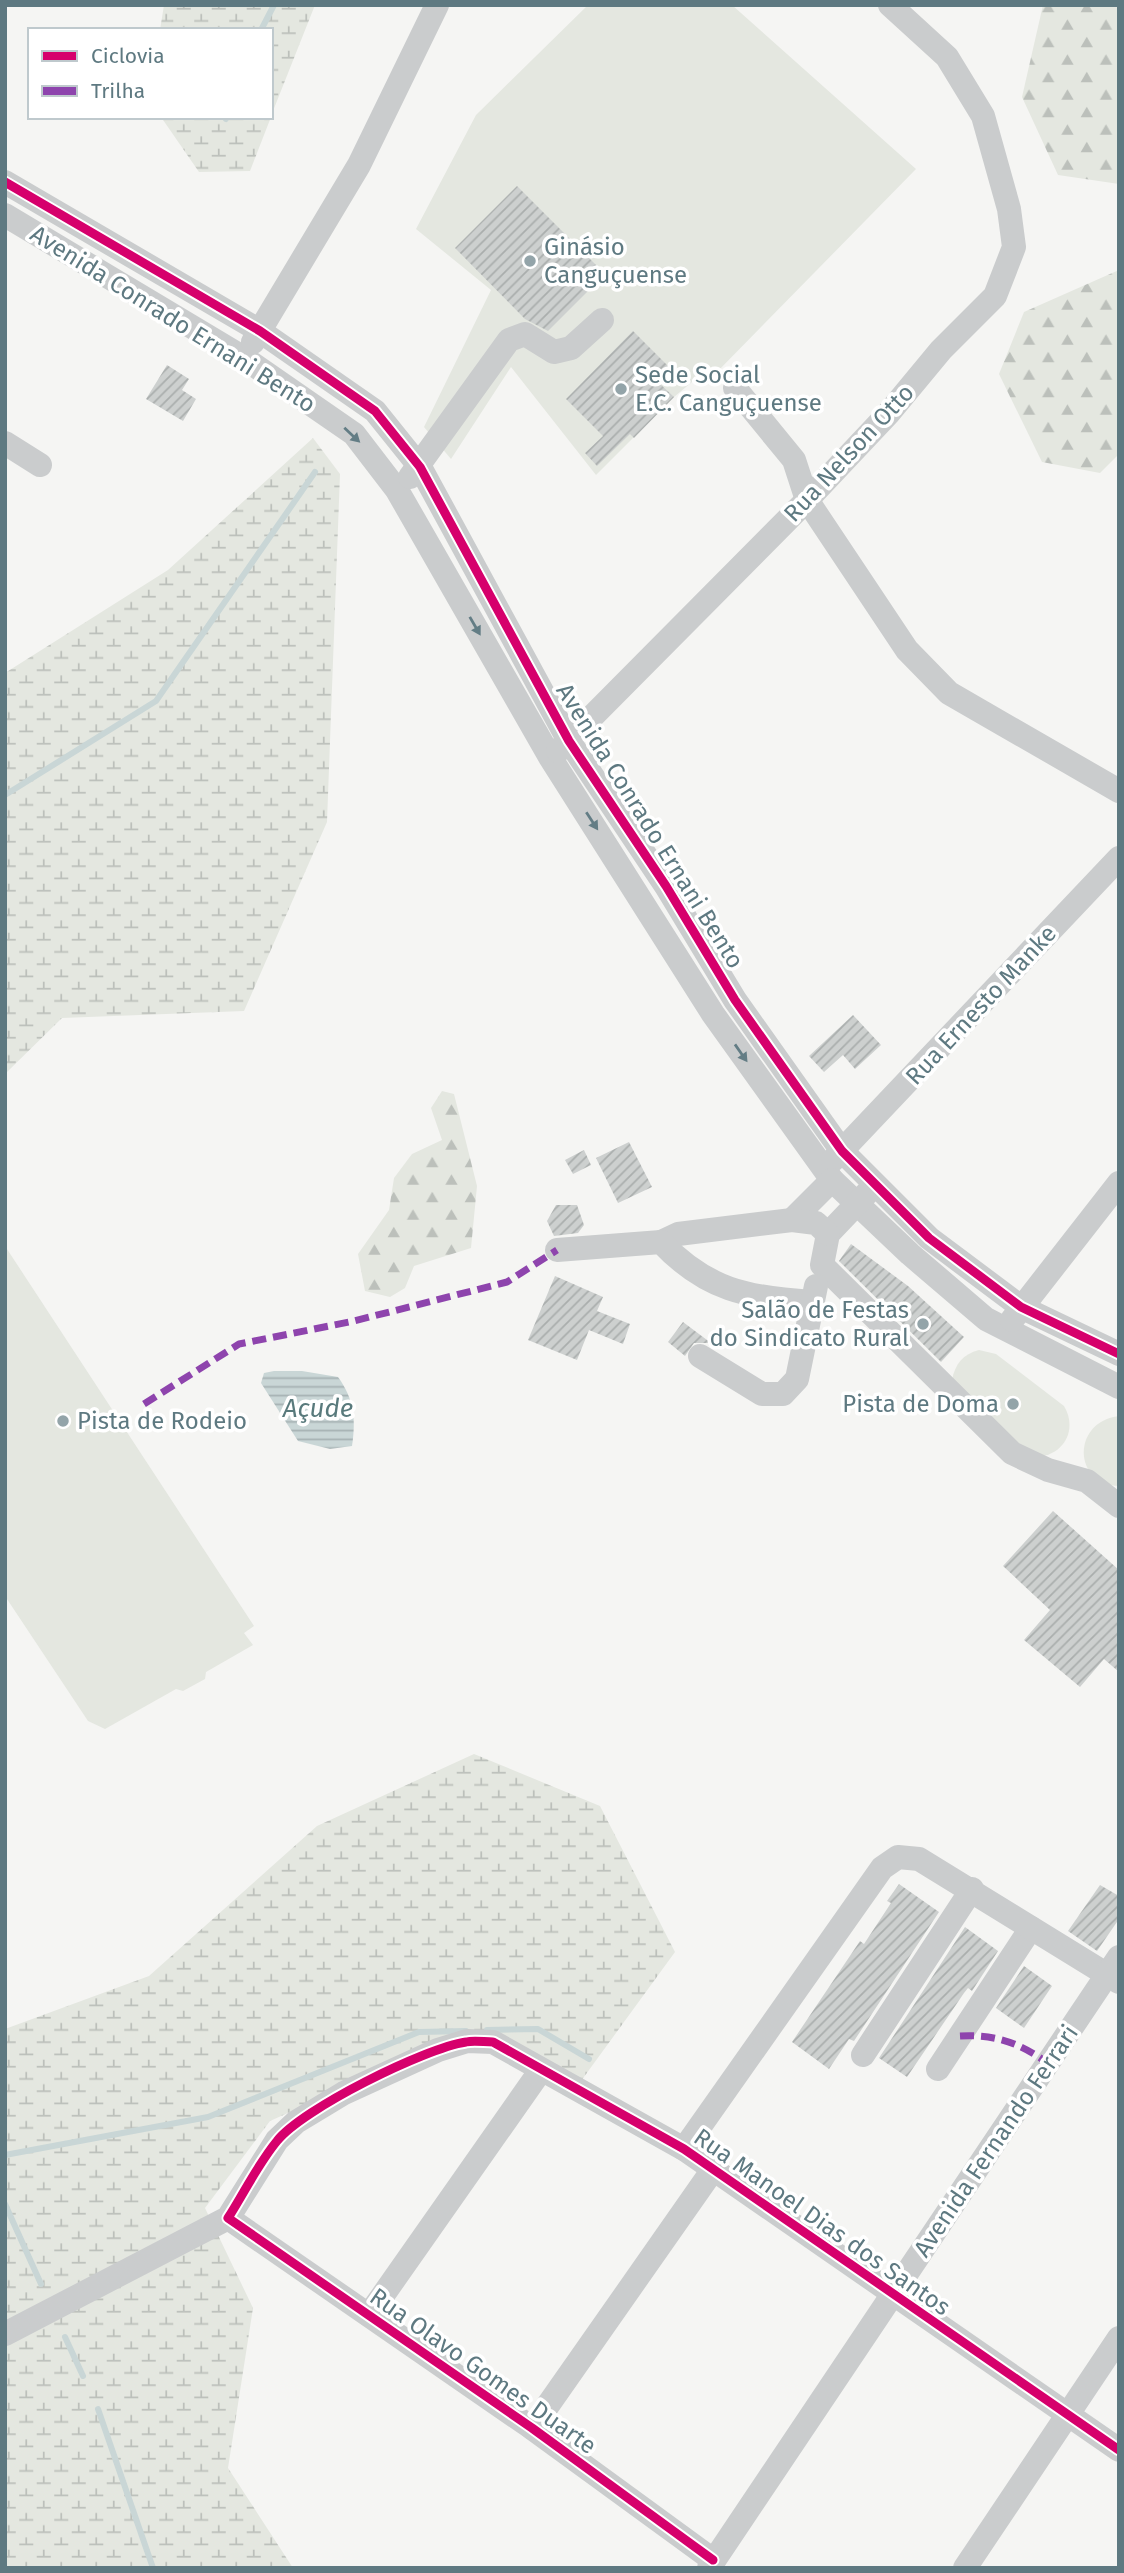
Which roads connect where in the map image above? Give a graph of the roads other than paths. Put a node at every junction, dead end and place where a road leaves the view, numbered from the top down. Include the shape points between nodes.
1 (437, 5) edge
2 (890, 5) edge
3 (5, 182) edge
4 (5, 215) edge
5 (602, 320) dead end
6 (260, 331) junction
7 (244, 358) junction
8 (735, 388) dead end
9 (5, 443) edge
10 (40, 465) dead end
11 (420, 467) junction
12 (397, 490) junction
13 (807, 500) junction
14 (559, 749) junction
15 (1119, 791) edge
16 (1119, 858) edge
17 (734, 1000) junction
18 (713, 1014) junction
19 (842, 1151) junction
20 (828, 1175) junction
21 (1119, 1182) edge
22 (875, 1184) junction
23 (857, 1202) junction
24 (792, 1220) junction
25 (828, 1234) junction
26 (661, 1242) junction
27 (556, 1250) dead end
28 (822, 1265) junction
29 (812, 1302) junction
30 (1021, 1307) junction
31 (1004, 1329) junction
32 (1119, 1354) edge
33 (701, 1356) dead end
34 (1119, 1387) edge
35 (1119, 1506) edge
36 (972, 1889) junction
37 (1031, 1928) junction
38 (1115, 1972) edge
39 (863, 2055) dead end
40 (937, 2069) dead end
41 (541, 2070) junction
42 (684, 2149) junction
43 (712, 2171) junction
44 (228, 2218) junction
45 (893, 2294) junction
46 (369, 2315) junction
47 (5, 2334) edge
48 (1119, 2337) edge
49 (1066, 2413) junction
50 (532, 2428) junction
51 (1119, 2450) edge
52 (711, 2564) edge
53 (965, 2568) edge

1 - 6 street via 359,165
2 - 13 street, Rua Nelson Otto via 947,57 983,116 1009,209 1014,247 995,296
3 - 6 street, Avenida Conrado Ernani Bento
4 - 7 street, Avenida Conrado Ernani Bento
5 - 11 street via 570,348 554,352 525,334 509,340
6 - 7 street
6 - 11 street, Avenida Conrado Ernani Bento via 375,411
7 -> 12 street, Avenida Conrado Ernani Bento via 354,434
8 - 13 street via 794,460
9 - 10 street
11 - 12 street
11 - 14 street, Avenida Conrado Ernani Bento
12 -> 14 street, Avenida Conrado Ernani Bento
13 - 14 street, Rua Nelson Otto
13 - 15 street via 906,650 949,693
14 - 17 street, Avenida Conrado Ernani Bento via 666,886
14 -> 18 street, Avenida Conrado Ernani Bento
16 - 19 street, Rua Ernesto Manke
17 - 18 street
17 - 19 street, Avenida Conrado Ernani Bento
18 -> 20 street, Avenida Conrado Ernani Bento
19 - 20 street, Rua Ernesto Manke
19 - 22 street, Avenida Conrado Ernani Bento
20 - 23 street, Avenida Conrado Ernani Bento
20 - 24 street, Rua Ernesto Manke
21 - 30 street
22 - 23 street
22 - 30 street, Avenida Conrado Ernani Bento via 929,1238
23 - 25 street
23 - 31 street, Avenida Conrado Ernani Bento via 910,1255
24 - 25 street via 816,1223
24 - 26 street via 678,1234
25 - 28 street
26 - 27 street
26 - 29 street via 685,1268 734,1291
28 - 29 street
28 - 35 street via 1012,1453 1087,1481
29 - 33 street via 797,1379 783,1394 762,1394
30 - 31 street
30 - 32 street, Avenida Conrado Ernani Bento
31 - 34 street, Avenida Conrado Ernani Bento
36 - 37 street
36 - 39 street
36 - 42 street via 919,1859 898,1857 882,1868
37 - 38 street
37 - 40 street
38 - 45 street, Avenida Fernando Ferrari
41 - 42 street, Rua Manoel Dias dos Santos
41 - 44 street, Rua Manoel Dias dos Santos via 493,2042 467,2042 438,2050 344,2093 296,2122 277,2140
41 - 46 street
42 - 43 street, Rua Manoel Dias dos Santos
43 - 45 street, Rua Manoel Dias dos Santos
43 - 50 street
44 - 46 street, Rua Olavo Gomes Duarte
44 - 47 street
45 - 49 street, Rua Manoel Dias dos Santos
45 - 52 street, Avenida Fernando Ferrari
46 - 50 street, Rua Olavo Gomes Duarte
48 - 49 street
49 - 51 street, Rua Manoel Dias dos Santos
49 - 53 street
50 - 52 street, Rua Olavo Gomes Duarte

